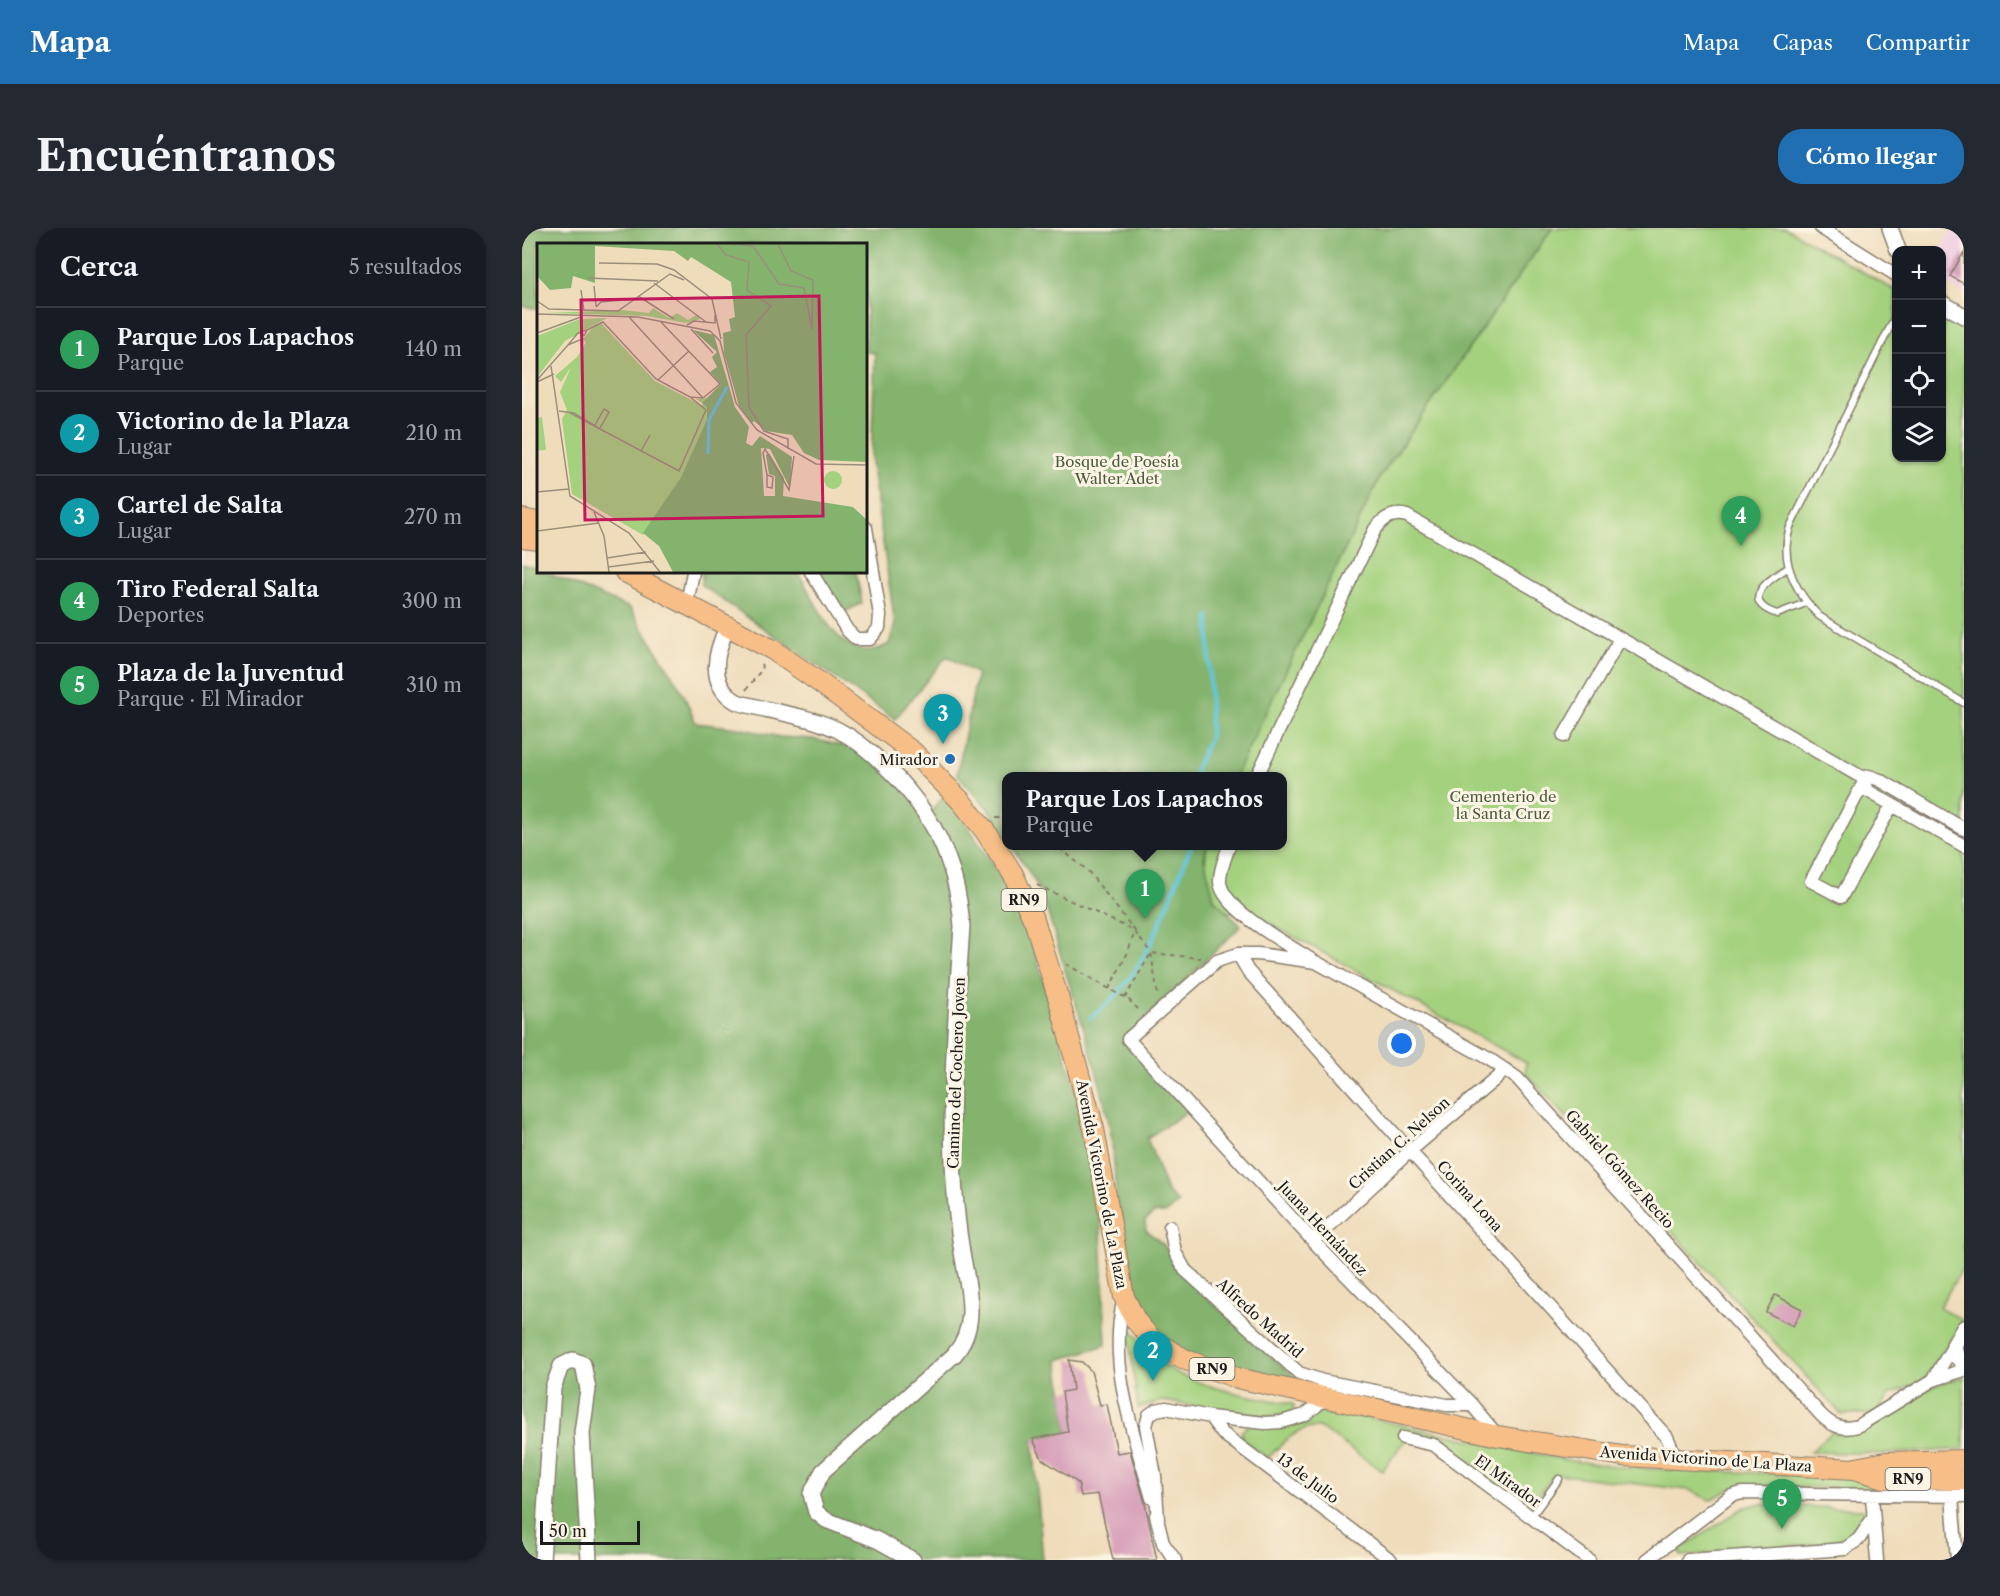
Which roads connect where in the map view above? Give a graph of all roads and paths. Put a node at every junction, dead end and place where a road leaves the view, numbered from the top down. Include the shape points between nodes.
1 (1821, 228) edge
2 (1890, 228) edge
3 (1897, 246) edge
4 (1892, 273) edge
5 (1946, 306) edge
6 (1964, 316) edge
7 (1892, 323) edge
8 (522, 519) edge
9 (537, 522) edge
10 (867, 534) edge
11 (522, 537) edge
12 (537, 539) edge
13 (1788, 568) junction
14 (627, 573) edge
15 (655, 573) edge
16 (693, 573) edge
17 (812, 573) edge
18 (688, 593) junction
19 (1806, 603) junction
20 (728, 626) junction
21 (1620, 639) junction
22 (762, 669) dead end
23 (737, 702) junction
24 (1964, 703) edge
25 (1564, 735) dead end
26 (1259, 772) edge
27 (1863, 781) junction
28 (1892, 805) junction
29 (1964, 829) edge
30 (1964, 846) edge
31 (1062, 850) edge
32 (1228, 850) edge
33 (1012, 873) junction
34 (1135, 931) junction
35 (1150, 953) junction
36 (1238, 954) junction
37 (1062, 955) dead end
38 (1217, 961) junction
39 (1316, 962) junction
40 (1109, 989) junction
41 (1125, 998) junction
42 (1160, 1011) junction
43 (1150, 1020) junction
44 (1506, 1070) junction
45 (1410, 1151) junction
46 (1170, 1227) dead end
47 (1313, 1241) junction
48 (1125, 1297) junction
49 (1964, 1328) edge
50 (1954, 1345) junction
51 (1964, 1364) edge
52 (1964, 1370) edge
53 (1933, 1380) junction
54 (1326, 1398) junction
55 (1472, 1405) junction
56 (1210, 1417) junction
57 (1498, 1436) junction
58 (1403, 1438) dead end
59 (1677, 1460) junction
60 (1964, 1460) edge
61 (1854, 1469) junction
62 (1558, 1479) dead end
63 (1960, 1491) edge
64 (1872, 1496) junction
65 (1531, 1517) junction
66 (1873, 1518) junction
67 (1158, 1520) junction
68 (542, 1560) edge
69 (589, 1560) edge
70 (913, 1560) edge
71 (1175, 1560) edge
72 (1391, 1560) edge
73 (1589, 1560) edge
74 (1647, 1560) edge
75 (1688, 1560) edge
76 (1877, 1560) edge
77 (1957, 1560) edge

1 - 4 street
2 - 3 street
5 - 6 street
7 - 13 lane via 1790,527 1786,539
8 - 9 highway
10 - 17 street via 880,615 879,628 870,639 856,639 847,630
11 - 12 highway
13 - 19 lane
13 - 19 lane via 1765,582 1760,602 1777,615
14 - 20 highway, RN9
15 - 18 highway, RN9
16 - 18 street
18 - 20 highway, RN9 via 706,603
19 - 24 lane via 1831,624
20 - 23 street via 719,645 717,676 726,696
20 - 33 highway, Avenida Victorino de La Plaza / RN9 via 773,650 913,752 975,819
21 - 25 street
21 - 26 street via 1407,516 1389,516 1375,529
21 - 27 street
22 - 23 path
23 - 70 street, Camino del Cochero Joven via 822,723 866,748 923,807 940,836 959,896 962,926 951,1145 971,1316 969,1332 954,1355 823,1471 811,1494 816,1512 826,1520 877,1540
27 - 28 street via 1868,791
27 - 28 street via 1810,880 1841,897
27 - 29 street via 1869,776 1880,780
28 - 30 street
31 - 34 path via 1088,872
32 - 39 street via 1220,879 1229,900 1260,926
33 - 34 path
33 - 48 highway, Avenida Victorino de La Plaza / RN9 via 1035,923 1081,1075
34 - 35 path
34 - 40 path
35 - 38 path
35 - 41 path
35 - 42 path
36 - 38 street
36 - 39 street, Gabriel Gómez Recio
36 - 45 street, Corina Lona via 1248,971
37 - 40 path via 1066,965
38 - 42 street
39 - 44 street, Gabriel Gómez Recio
40 - 41 path
41 - 43 path
42 - 43 street
43 - 47 street, Juana Hernández via 1128,1039
44 - 45 street, Cristian C. Nelson
44 - 53 street, Gabriel Gómez Recio via 1533,1094 1826,1420 1839,1428 1858,1426
45 - 47 street, Cristian C. Nelson
45 - 59 street, Corina Lona via 1667,1437
46 - 55 street, Alfredo Madrid via 1185,1270 1299,1373 1436,1403
47 - 55 street, Juana Hernández
48 - 54 highway, Avenida Victorino de La Plaza / RN9 via 1136,1321 1154,1341 1186,1360 1237,1377
48 - 67 street via 1119,1317 1119,1365
49 - 50 street
50 - 51 street via 1956,1356
50 - 53 street, Gabriel Gómez Recio
52 - 53 street, Gabriel Gómez Recio
54 - 56 street via 1305,1415 1281,1422
54 - 57 highway, Avenida Victorino de La Plaza / RN9
55 - 57 street, Juana Hernández
56 - 67 street via 1166,1408 1149,1415 1146,1426
56 - 72 street, 13 de Julio via 1222,1432
57 - 59 highway, Avenida Victorino de La Plaza / RN9 via 1623,1456
58 - 65 street, El Mirador via 1434,1445
59 - 61 highway, Avenida Victorino de La Plaza / RN9
60 - 61 highway, Avenida Victorino de La Plaza / RN9 via 1886,1462
61 - 63 highway, Avenida Victorino de La Plaza / RN9
62 - 65 lane
63 - 64 street
63 - 77 street
64 - 66 street
64 - 74 street via 1731,1496
65 - 73 street, El Mirador
66 - 75 street via 1859,1539 1845,1549
66 - 76 street
67 - 71 street via 1163,1543
68 - 69 street via 553,1388 561,1366 573,1360 583,1364 588,1389 582,1433

